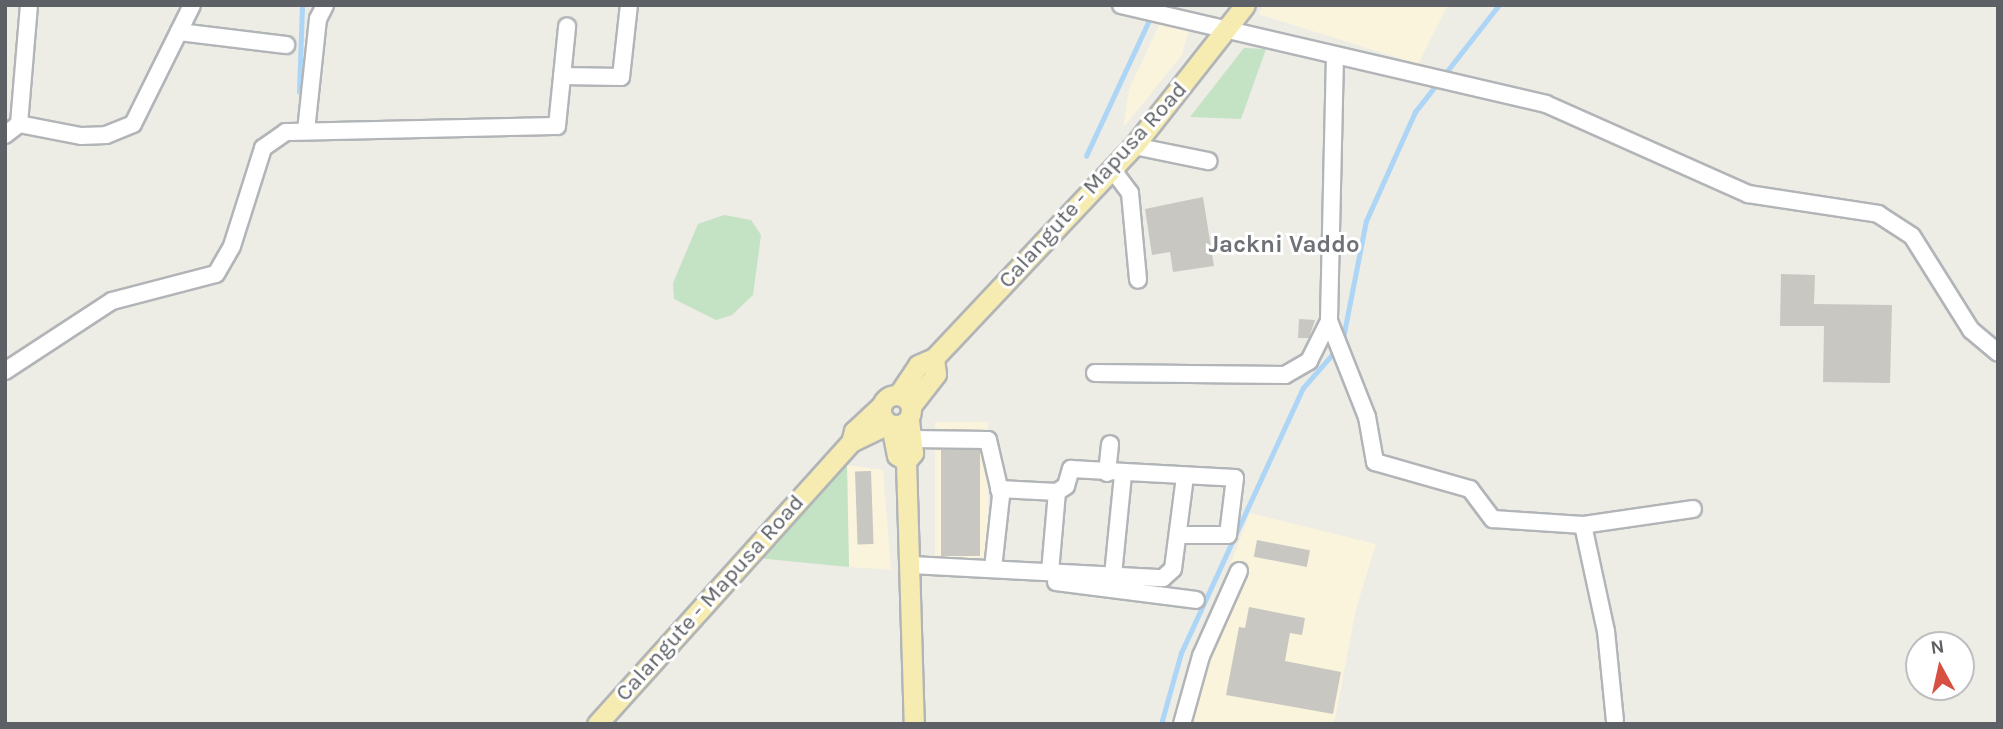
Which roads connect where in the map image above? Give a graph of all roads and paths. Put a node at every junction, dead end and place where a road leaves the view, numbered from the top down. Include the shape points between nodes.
1 (29, 5) edge
2 (192, 5) edge
3 (325, 5) edge
4 (629, 5) edge
5 (1121, 5) edge
6 (1245, 5) edge
7 (567, 27) dead end
8 (1229, 30) junction
9 (179, 32) junction
10 (286, 45) dead end
11 (1335, 55) junction
12 (562, 76) junction
13 (19, 124) junction
14 (306, 131) junction
15 (5, 135) edge
16 (1134, 146) junction
17 (1208, 161) dead end
18 (1112, 169) junction
19 (1138, 280) dead end
20 (1329, 321) junction
21 (1998, 353) edge
22 (5, 371) edge
23 (1095, 373) dead end
24 (898, 416) junction
25 (1110, 444) dead end
26 (1115, 473) junction
27 (1185, 476) junction
28 (999, 489) junction
29 (1057, 492) junction
30 (1693, 509) dead end
31 (1583, 525) junction
32 (1178, 535) junction
33 (912, 568) junction
34 (993, 569) junction
35 (1239, 571) dead end
36 (1050, 572) junction
37 (1113, 575) junction
38 (1196, 600) dead end
39 (1615, 721) dead end
40 (597, 724) edge
41 (914, 724) edge
42 (1182, 724) edge

1 - 13 street
2 - 9 street
3 - 14 street via 318,19
4 - 12 street via 621,77
5 - 8 street
6 - 8 main road, Calangute - Mapusa Road
7 - 12 street
8 - 11 street
8 - 16 main road, Calangute - Mapusa Road
9 - 10 street
9 - 13 street via 133,124 106,135 81,136
11 - 20 street
11 - 21 street via 1546,104 1748,194 1878,214 1912,236 1971,330
12 - 14 street via 557,126
13 - 15 street
14 - 22 street via 286,132 263,148 232,246 215,274 113,301
16 - 17 street
16 - 18 main road, Calangute - Mapusa Road
18 - 19 street via 1130,193
18 - 24 main road, Calangute - Mapusa Road via 934,358 918,365
20 - 23 street via 1309,361 1285,375
20 - 31 street via 1367,417 1375,462 1470,489 1493,519
24 - 28 street via 984,436
24 - 33 main road via 897,455 906,461
24 - 40 main road, Calangute - Mapusa Road via 851,442
25 - 26 street
26 - 27 street
26 - 29 street via 1072,469 1066,486
26 - 37 street
27 - 32 street
27 - 32 street via 1235,478 1231,529 1223,538
28 - 29 street
28 - 34 street
29 - 36 street
30 - 31 street
31 - 39 street via 1606,631
32 - 37 street via 1170,575
33 - 34 street
33 - 38 street
33 - 41 main road
34 - 36 street
35 - 42 street via 1200,656
36 - 37 street

